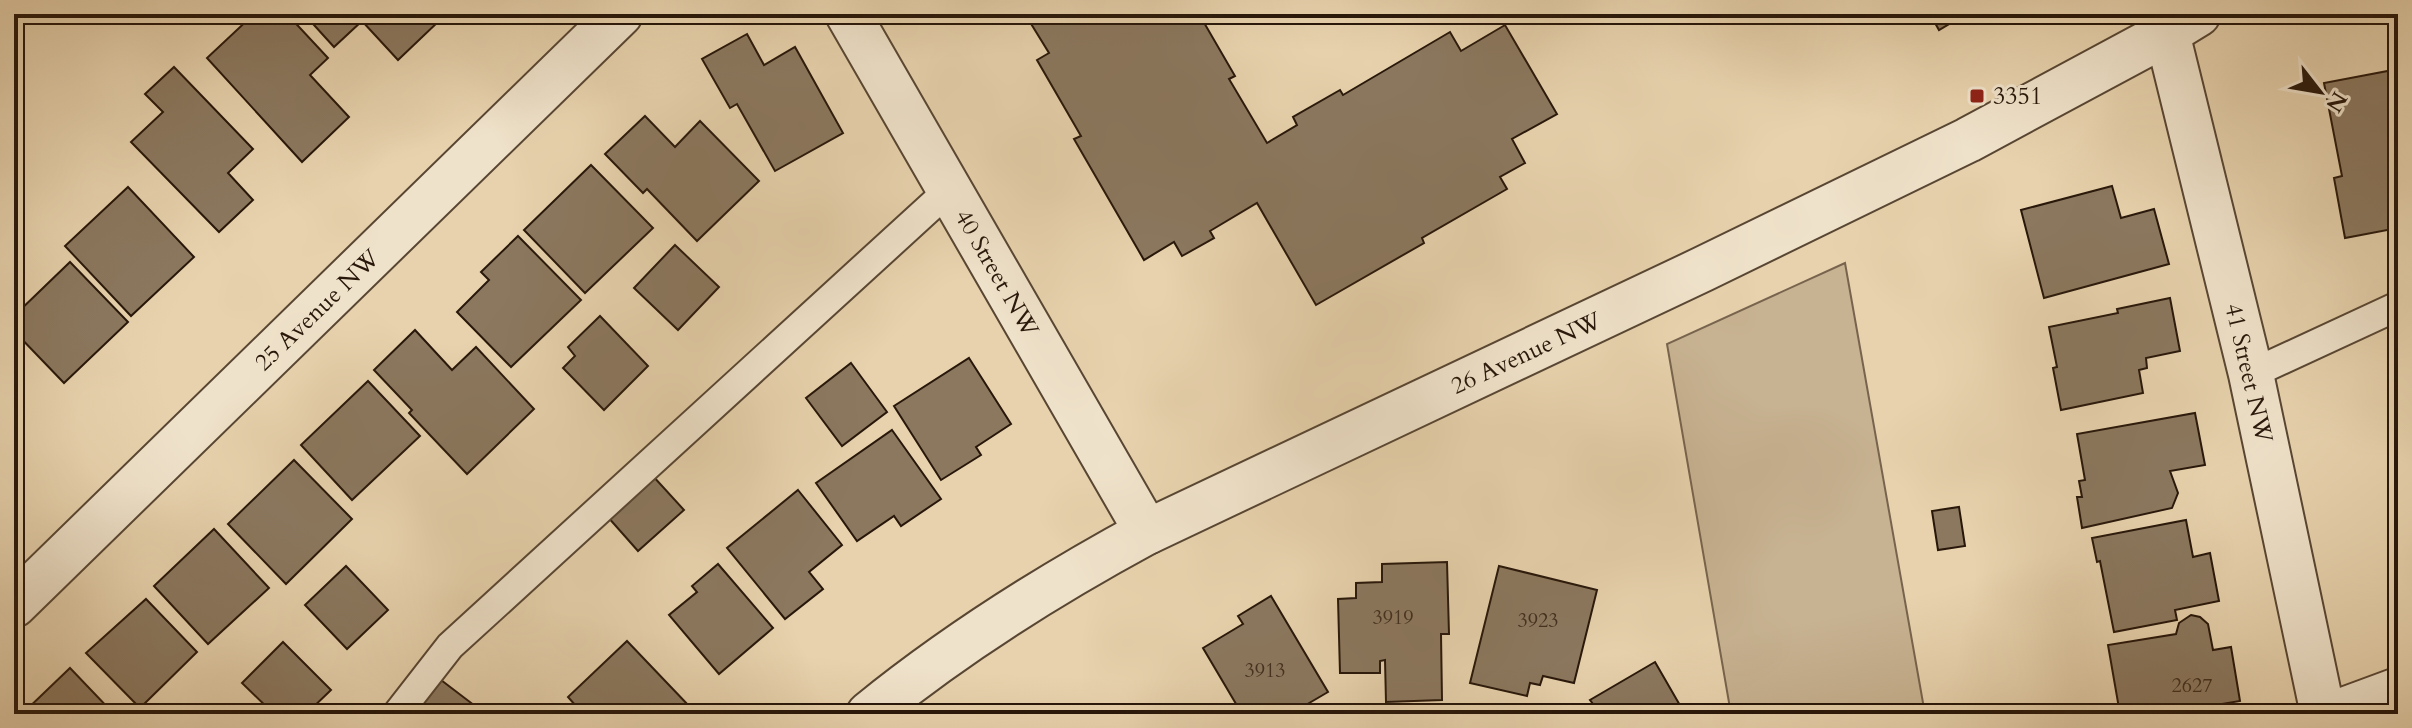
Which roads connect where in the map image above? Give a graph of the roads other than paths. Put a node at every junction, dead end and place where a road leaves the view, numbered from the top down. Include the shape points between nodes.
1 (620, 14) edge
2 (848, 14) edge
3 (2183, 24) edge
4 (949, 190) junction
5 (2398, 306) edge
6 (2251, 374) junction
7 (1147, 532) junction
8 (14, 605) edge
9 (2398, 690) edge
10 (397, 714) edge
11 (869, 714) edge
12 (2323, 714) edge
13 (2333, 714) edge

1 - 8 street, 25 Avenue NW
2 - 4 street, 40 Street NW
3 - 6 street, 41 Street NW
3 - 7 street, 26 Avenue NW via 1968,140
4 - 7 street, 40 Street NW
4 - 10 lane via 450,646
5 - 6 lane
6 - 12 street, 41 Street NW
7 - 11 street, 26 Avenue NW via 1057,581 965,641
9 - 13 street

